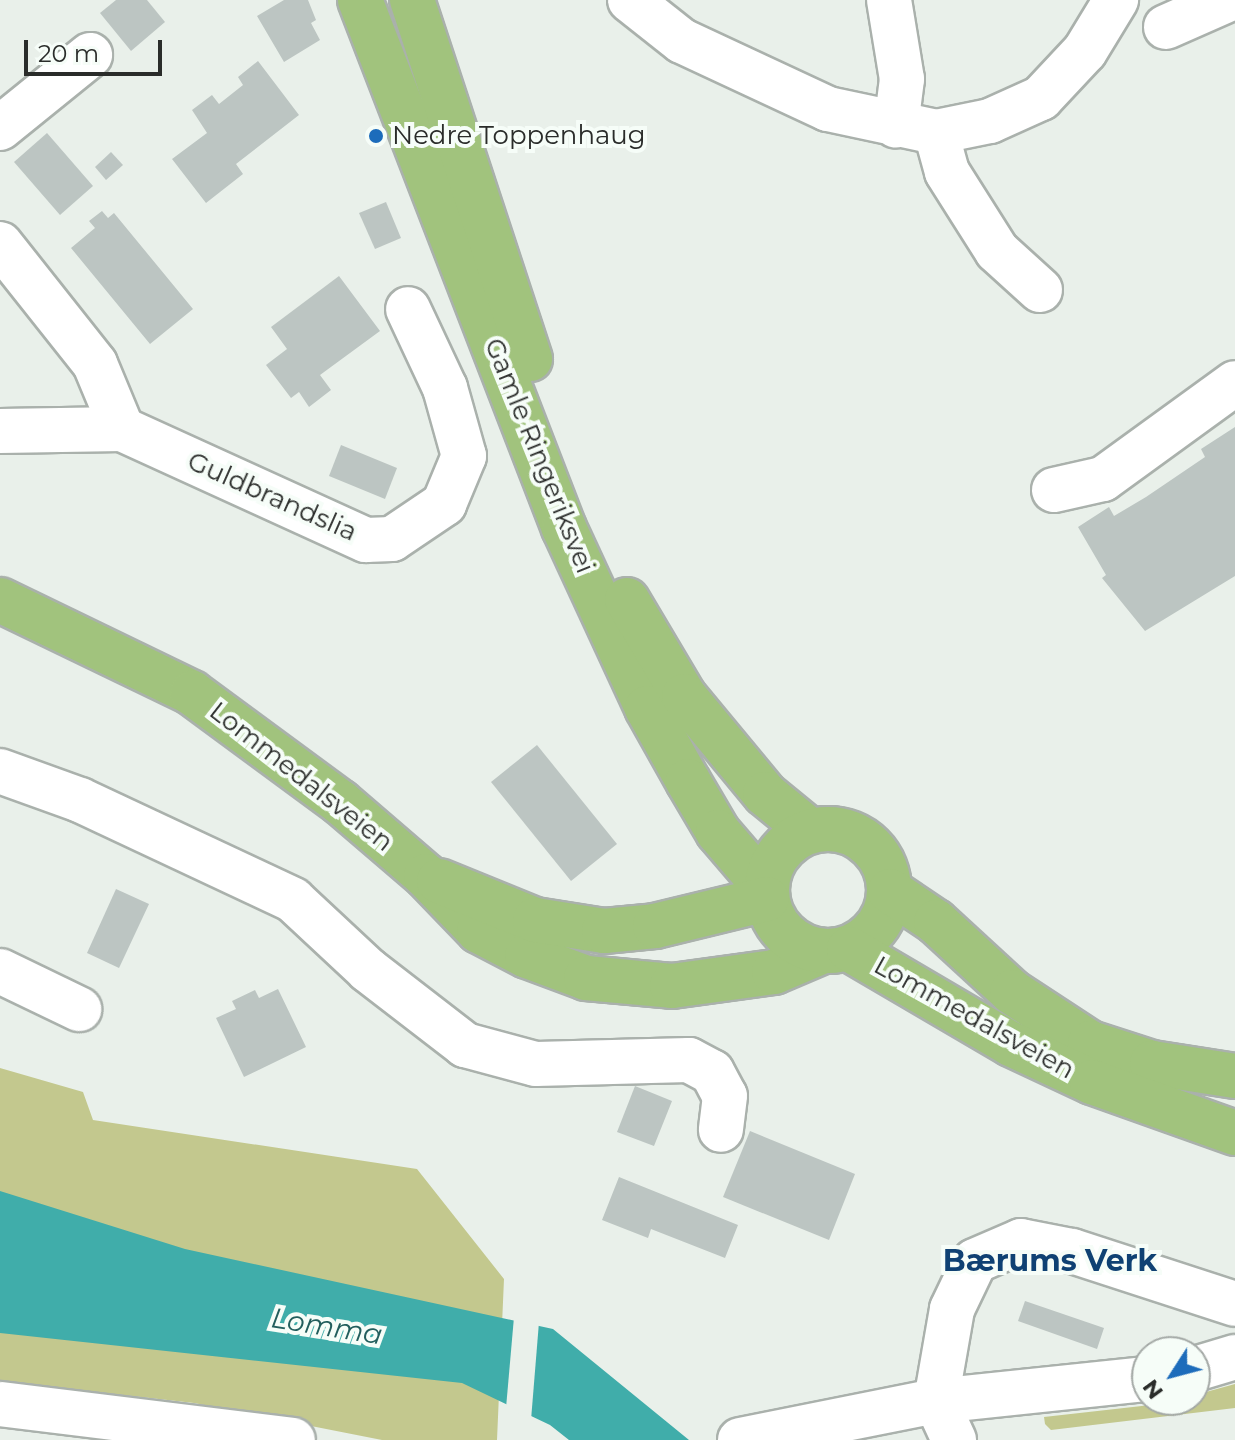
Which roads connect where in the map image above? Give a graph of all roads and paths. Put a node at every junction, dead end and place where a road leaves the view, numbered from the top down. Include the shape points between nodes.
1 (360, 0) edge
2 (412, 0) edge
3 (630, 0) edge
4 (889, 0) edge
5 (1116, 0) edge
6 (1227, 0) edge
7 (1166, 27) dead end
8 (90, 55) dead end
9 (0, 128) edge
10 (916, 129) junction
11 (0, 244) edge
12 (1040, 290) dead end
13 (408, 309) dead end
14 (1235, 383) edge
15 (122, 429) junction
16 (0, 431) edge
17 (1054, 490) dead end
18 (0, 600) edge
19 (1, 778) edge
20 (810, 831) junction
21 (426, 876) junction
22 (890, 891) junction
23 (766, 894) junction
24 (835, 950) junction
25 (0, 971) edge
26 (79, 1009) dead end
27 (1235, 1076) edge
28 (721, 1130) dead end
29 (1235, 1133) edge
30 (1235, 1304) edge
31 (1235, 1357) edge
32 (1211, 1364) edge
33 (1131, 1381) edge
34 (936, 1401) junction
35 (0, 1404) edge
36 (293, 1440) edge
37 (740, 1440) edge
38 (954, 1440) edge

1 - 23 main road, Gamle Ringeriksvei via 564,528 647,708 718,832
2 - 20 main road, Gamle Ringeriksvei via 543,398 633,612 684,696 765,794
3 - 10 street via 682,41 828,109
4 - 10 street
5 - 10 street via 1085,51 1041,98 990,121
6 - 7 street
8 - 9 street
10 - 12 street via 997,251
11 - 15 street via 95,364
13 - 15 street, Guldbrandslia via 445,388 464,456 452,493 421,522 392,539 366,540
14 - 17 street via 1103,479
15 - 16 street, Guldbrandslia
18 - 21 main road, Lommedalsveien via 192,693 279,753
19 - 28 street via 80,800 293,900 368,970 465,1045 536,1064 689,1060 712,1072 725,1096
20 - 22 main road via 840,829 866,840 884,863
20 - 23 main road via 788,843 772,863
21 - 23 main road, Lommedalsveien via 535,920 604,931 655,926
21 - 24 main road, Lommedalsveien via 479,931 586,978 631,986 726,981 774,972
22 - 24 main road via 885,915 870,936
22 - 27 main road, Lommedalsveien via 936,922 1012,992 1090,1043 1152,1063
23 - 24 main road via 786,934
24 - 29 main road, Lommedalsveien via 1092,1082
25 - 26 street
30 - 34 street via 1072,1251 1021,1241 975,1261 952,1309
31 - 32 street
33 - 34 street
34 - 37 street
34 - 38 street
35 - 36 street

